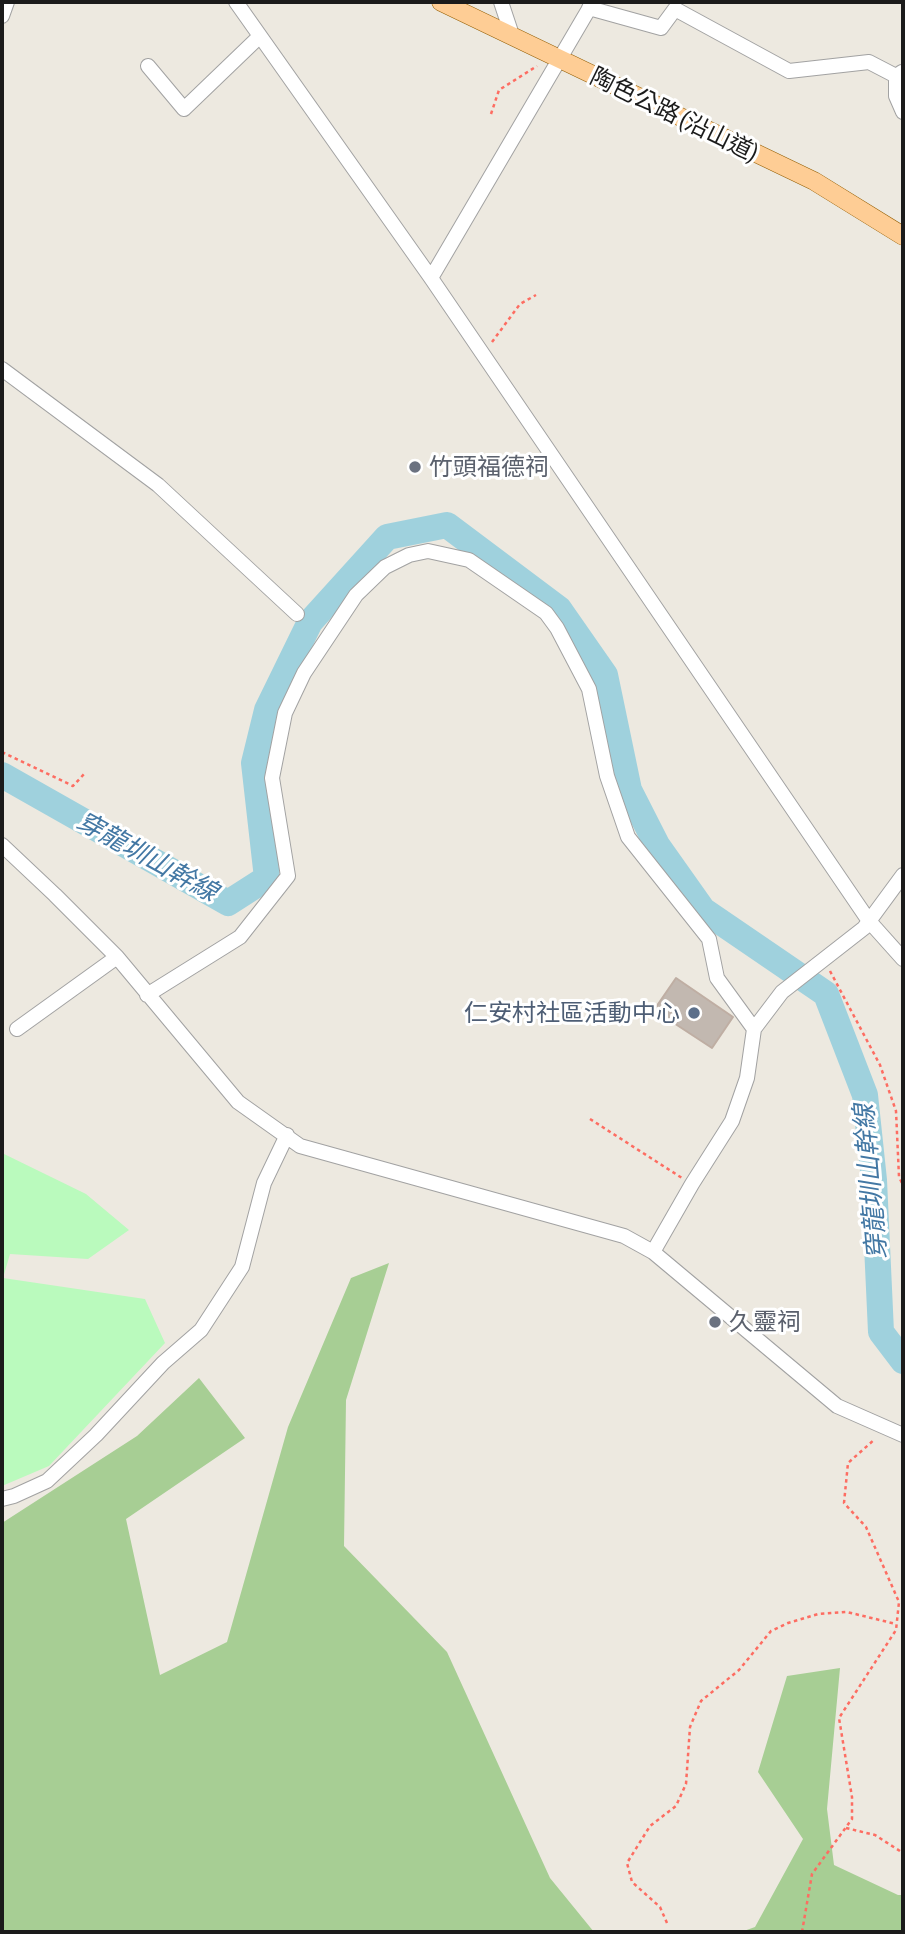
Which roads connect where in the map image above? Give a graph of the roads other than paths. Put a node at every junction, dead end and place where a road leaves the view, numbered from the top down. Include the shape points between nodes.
1 (7, 2) edge
2 (236, 2) edge
3 (441, 2) edge
4 (501, 2) edge
5 (591, 5) edge
6 (2, 16) edge
7 (512, 35) junction
8 (260, 36) junction
9 (558, 59) junction
10 (148, 66) dead end
11 (900, 74) edge
12 (903, 112) edge
13 (903, 236) edge
14 (431, 278) junction
15 (2, 369) edge
16 (297, 614) dead end
17 (2, 845) edge
18 (903, 875) edge
19 (869, 921) junction
20 (117, 957) junction
21 (903, 959) edge
22 (146, 995) junction
23 (17, 1029) dead end
24 (754, 1029) junction
25 (288, 1136) junction
26 (653, 1252) junction
27 (903, 1435) edge
28 (2, 1499) edge

1 - 6 street
2 - 8 street
3 - 7 main road, 陶色公路 (沿山道)
4 - 7 street
5 - 9 street
5 - 11 street via 661,28 675,9 789,71 869,62
7 - 9 main road, 陶色公路 (沿山道)
8 - 10 street via 184,108
8 - 14 street
9 - 13 main road, 陶色公路 (沿山道) via 814,181
9 - 14 street
11 - 12 street via 896,96
14 - 19 street
15 - 16 street via 158,485
17 - 20 street
18 - 19 street
19 - 21 street
19 - 24 street via 782,992
20 - 22 street
20 - 23 street
22 - 24 street via 240,937 288,876 272,778 285,713 304,673 356,596 385,568 428,551 469,560 546,613 557,628 589,689 607,776 628,837 709,939 717,978
22 - 25 street via 238,1102
24 - 26 street via 747,1078 732,1121
25 - 26 street via 300,1146 624,1236
25 - 28 street via 264,1183 242,1267 201,1330 47,1481
26 - 27 street via 837,1406

